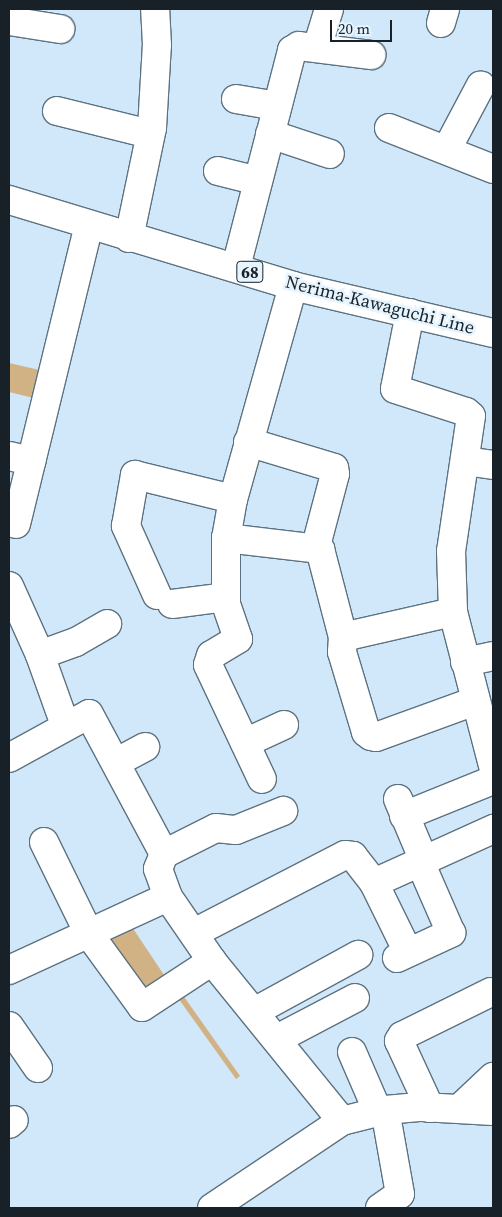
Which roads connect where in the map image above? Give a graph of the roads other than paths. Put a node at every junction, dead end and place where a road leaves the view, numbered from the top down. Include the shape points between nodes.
1 (155, 9) edge
2 (329, 9) edge
3 (9, 21) edge
4 (60, 29) dead end
5 (317, 48) junction
6 (370, 55) dead end
7 (481, 85) dead end
8 (236, 99) dead end
9 (277, 106) junction
10 (57, 111) dead end
11 (389, 128) dead end
12 (150, 134) junction
13 (270, 134) junction
14 (447, 149) junction
15 (330, 154) dead end
16 (493, 168) edge
17 (218, 171) dead end
18 (258, 180) junction
19 (9, 200) edge
20 (89, 225) junction
21 (129, 238) junction
22 (236, 267) junction
23 (293, 286) junction
24 (410, 312) junction
25 (493, 333) edge
26 (248, 442) junction
27 (20, 459) edge
28 (465, 461) junction
29 (493, 465) edge
30 (233, 499) junction
31 (21, 525) edge
32 (226, 538) junction
33 (316, 546) junction
34 (9, 586) edge
35 (226, 597) junction
36 (453, 612) junction
37 (90, 625) dead end
38 (343, 637) junction
39 (40, 655) junction
40 (493, 656) edge
41 (465, 662) junction
42 (476, 701) junction
43 (65, 725) junction
44 (284, 725) dead end
45 (245, 743) junction
46 (144, 748) dead end
47 (9, 758) edge
48 (117, 762) junction
49 (493, 766) edge
50 (262, 779) dead end
51 (493, 780) edge
52 (283, 811) dead end
53 (493, 829) edge
54 (44, 842) dead end
55 (164, 854) junction
56 (422, 861) junction
57 (374, 883) junction
58 (168, 897) junction
59 (194, 933) junction
60 (88, 934) junction
61 (358, 955) dead end
62 (212, 961) junction
63 (11, 964) edge
64 (491, 992) dead end
65 (355, 998) dead end
66 (254, 1012) junction
67 (9, 1026) edge
68 (277, 1039) junction
69 (352, 1052) dead end
70 (38, 1068) dead end
71 (493, 1077) edge
72 (430, 1108) junction
73 (459, 1109) junction
74 (381, 1111) junction
75 (493, 1111) edge
76 (342, 1121) junction
77 (212, 1208) edge
78 (380, 1208) edge

1 - 12 street via 157,45
2 - 5 street
3 - 4 street
5 - 6 street
5 - 9 street via 299,46 292,50
7 - 14 street
8 - 9 street
9 - 13 street
10 - 12 street
11 - 14 street
12 - 21 street
13 - 15 street
13 - 18 street
14 - 16 street
17 - 18 street
18 - 22 street
19 - 20 street, Nerima-Kawaguchi Line / 68
20 - 21 street, Nerima-Kawaguchi Line / 68
20 - 27 street
21 - 22 street, Nerima-Kawaguchi Line / 68
22 - 23 street, Nerima-Kawaguchi Line / 68
23 - 24 street, Nerima-Kawaguchi Line / 68
23 - 26 street
24 - 25 street, Nerima-Kawaguchi Line / 68
24 - 28 street via 394,388 471,416
26 - 30 street
26 - 33 street via 334,468
27 - 31 street
28 - 29 street
28 - 36 street via 451,551
30 - 32 street
30 - 35 street via 134,475 126,526 165,600
32 - 33 street
32 - 35 street
33 - 38 street via 323,554
34 - 39 street
35 - 45 street via 227,612 238,638 211,654 208,665
36 - 38 street
36 - 41 street
37 - 39 street
38 - 42 street via 342,652 366,732 370,736 376,737
39 - 43 street
40 - 41 street
41 - 42 street
42 - 49 street
43 - 47 street
43 - 48 street via 89,714
44 - 45 street
45 - 50 street
46 - 48 street
48 - 55 street
51 - 56 street via 401,807
52 - 55 street via 236,830 216,828
53 - 56 street
54 - 60 street
55 - 58 street via 158,869
56 - 57 street
56 - 57 street via 451,933 403,955
57 - 59 street via 353,856 345,855
58 - 59 street
58 - 60 street
59 - 62 street
60 - 62 street via 142,1007
60 - 63 street
61 - 66 street
62 - 66 street
64 - 72 street via 402,1036 399,1041
65 - 68 street
66 - 68 street
67 - 70 street
68 - 76 street
69 - 74 street
71 - 73 street
72 - 73 street
72 - 74 street
73 - 75 street
74 - 76 street
74 - 78 street via 400,1194
76 - 77 street

